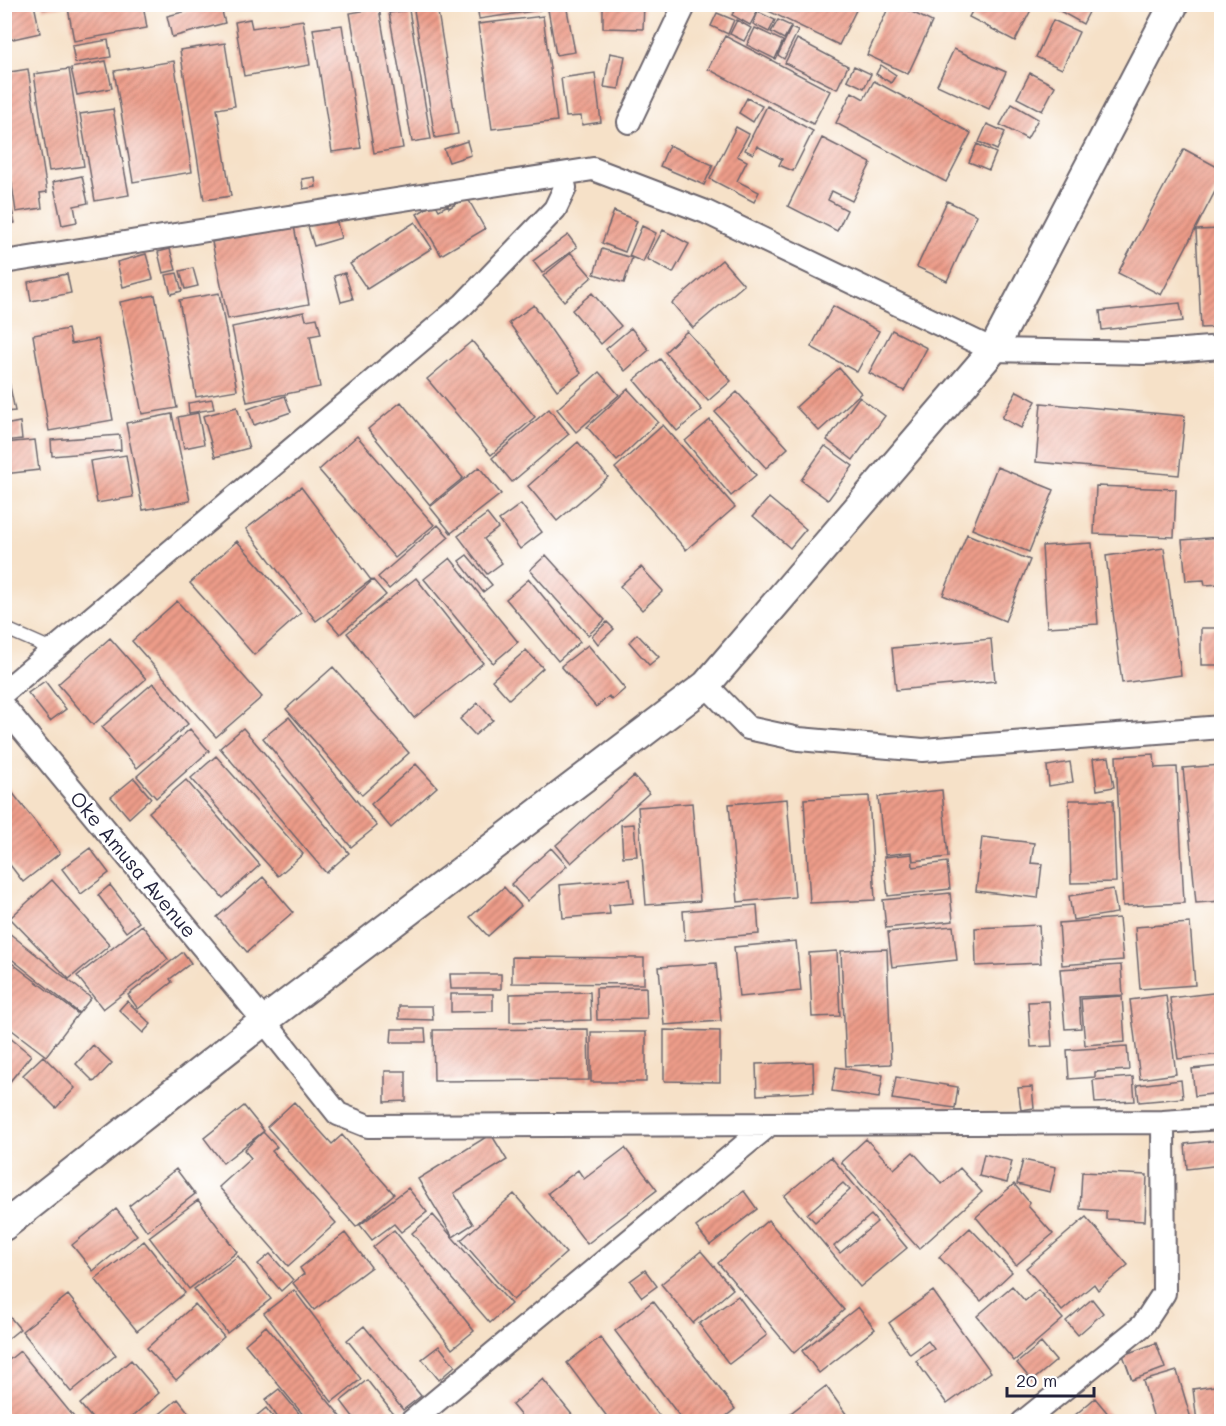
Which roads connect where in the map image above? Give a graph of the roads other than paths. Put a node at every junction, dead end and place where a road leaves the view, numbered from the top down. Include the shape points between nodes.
1 (685, 4) edge
2 (1173, 4) edge
3 (629, 122) dead end
4 (562, 175) junction
5 (4, 262) edge
6 (1221, 347) edge
7 (993, 350) junction
8 (4, 628) edge
9 (54, 650) junction
10 (706, 685) junction
11 (4, 692) edge
12 (4, 707) edge
13 (1221, 727) edge
14 (264, 1021) junction
15 (1221, 1118) edge
16 (1163, 1122) junction
17 (770, 1124) junction
18 (4, 1226) edge
19 (411, 1422) edge
20 (1023, 1422) edge

1 - 3 street
2 - 7 street
4 - 5 street
4 - 7 street via 593,169 706,212
4 - 9 street via 565,188 555,209 463,305
6 - 7 street via 1145,352
7 - 10 street
8 - 9 lane
9 - 11 street
10 - 13 street via 748,728 799,739 923,750
10 - 14 street
12 - 14 street, Oke Amusa Avenue
14 - 17 street, Oke Amusa Avenue via 339,1114 368,1126
14 - 18 street
15 - 16 street, Oke Amusa Avenue
16 - 17 street, Oke Amusa Avenue
16 - 20 street via 1164,1293 1143,1325
17 - 19 street

